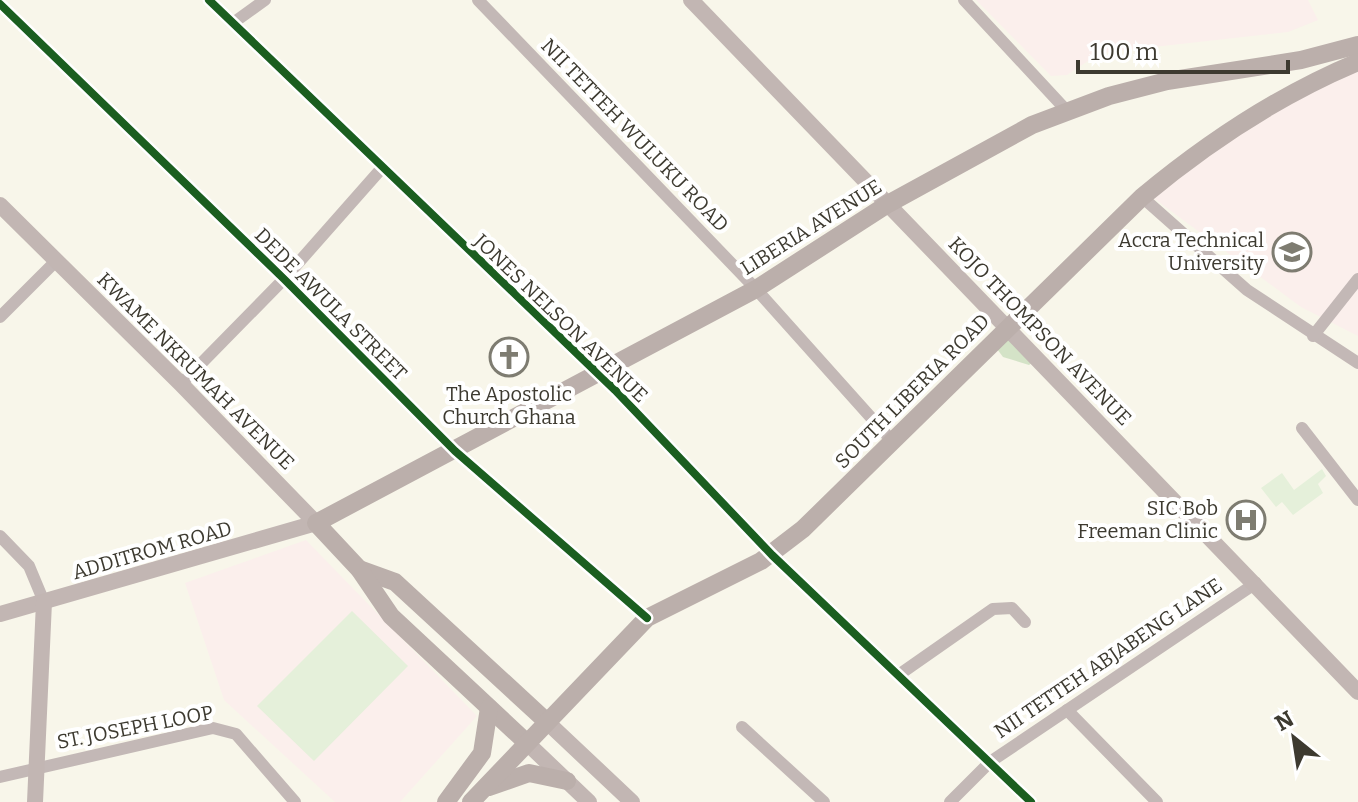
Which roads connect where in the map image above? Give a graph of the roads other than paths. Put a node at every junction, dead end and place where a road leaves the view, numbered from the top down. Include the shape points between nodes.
1 (209, 0) edge
2 (265, 0) edge
3 (478, 0) edge
4 (691, 0) edge
5 (964, 0) edge
6 (0, 4) edge
7 (233, 23) junction
8 (1358, 45) edge
9 (1301, 60) junction
10 (1358, 62) edge
11 (1306, 85) junction
12 (1067, 111) junction
13 (382, 168) junction
14 (1142, 197) junction
15 (888, 204) junction
16 (0, 205) edge
17 (55, 262) junction
18 (284, 279) junction
19 (1358, 279) edge
20 (756, 289) junction
21 (0, 317) edge
22 (1008, 327) junction
23 (1313, 336) junction
24 (1358, 363) edge
25 (597, 374) junction
26 (181, 384) junction
27 (1302, 428) dead end
28 (892, 441) junction
29 (455, 451) junction
30 (1358, 500) edge
31 (316, 523) junction
32 (0, 536) edge
33 (772, 555) junction
34 (359, 569) junction
35 (1256, 583) junction
36 (44, 602) junction
37 (0, 614) edge
38 (647, 618) junction
39 (1025, 622) dead end
40 (900, 674) junction
41 (1358, 692) edge
42 (489, 708) junction
43 (1067, 710) junction
44 (546, 721) junction
45 (742, 727) dead end
46 (526, 742) junction
47 (990, 762) junction
48 (35, 767) junction
49 (0, 777) edge
50 (567, 781) junction
51 (450, 796) edge
52 (477, 796) edge
53 (35, 802) edge
54 (295, 802) edge
55 (432, 802) edge
56 (589, 802) edge
57 (632, 802) edge
58 (824, 802) edge
59 (950, 802) edge
60 (1031, 802) edge
61 (1157, 802) edge

1 - 7 street, JONES NELSON AVENUE
2 - 7 street
3 - 20 street, NII TETTEH WULUKU ROAD
4 - 15 main road, KOJO THOMPSON AVENUE
5 - 12 street
6 - 18 street, DEDE AWULA STREET
7 - 13 street, JONES NELSON AVENUE
8 - 9 main road, LIBERIA AVENUE
9 - 11 main road
9 - 12 main road, LIBERIA AVENUE via 1167,81
10 - 11 main road
11 - 14 main road, SOUTH LIBERIA ROAD via 1186,161
12 - 15 main road, LIBERIA AVENUE via 997,141
13 - 18 street
13 - 25 street, JONES NELSON AVENUE
14 - 22 main road, SOUTH LIBERIA ROAD
14 - 23 street via 1247,290
15 - 20 main road, LIBERIA AVENUE
15 - 22 main road, KOJO THOMPSON AVENUE
16 - 17 main road, KWAME NKRUMAH AVENUE
17 - 21 street
17 - 26 main road, KWAME NKRUMAH AVENUE
18 - 26 street
18 - 29 street, DEDE AWULA STREET
19 - 23 street
20 - 25 main road, LIBERIA AVENUE
20 - 28 street, NII TETTEH WULUKU ROAD
22 - 28 main road, SOUTH LIBERIA ROAD
22 - 35 main road, KOJO THOMPSON AVENUE
23 - 24 street
25 - 29 main road, LIBERIA AVENUE
25 - 33 street, JONES NELSON AVENUE
26 - 31 main road, KWAME NKRUMAH AVENUE
27 - 30 street
28 - 33 main road, SOUTH LIBERIA ROAD
29 - 31 main road, LIBERIA AVENUE
29 - 38 street, DEDE AWULA STREET
31 - 34 main road, KWAME NKRUMAH AVENUE
31 - 36 main road, ADDITROM ROAD
32 - 36 street via 29,566
33 - 38 main road, SOUTH LIBERIA ROAD
33 - 40 street, JONES NELSON AVENUE
34 - 42 main road, KWAME NKRUMAH AVENUE via 391,616
34 - 44 main road, KWAME NKRUMAH AVENUE via 395,582
35 - 41 main road, KOJO THOMPSON AVENUE
35 - 43 street, NII TETTEH ABJABENG LANE
36 - 37 main road, ADDITROM ROAD
36 - 48 main road
38 - 44 main road, SOUTH LIBERIA ROAD
39 - 40 street via 1012,608 993,609
40 - 47 street, JONES NELSON AVENUE
42 - 46 main road, KWAME NKRUMAH AVENUE
42 - 51 main road via 482,753
43 - 47 street, NII TETTEH ABJABENG LANE
43 - 61 street
44 - 46 main road, SOUTH LIBERIA ROAD
44 - 57 main road, KWAME NKRUMAH AVENUE
45 - 58 street
46 - 50 main road, KWAME NKRUMAH AVENUE
46 - 52 main road, SOUTH LIBERIA ROAD
47 - 59 street, NII TETTEH ABJABENG LANE
47 - 60 street, JONES NELSON AVENUE
48 - 49 street, ST. JOSEPH LOOP
48 - 53 main road
48 - 54 street, ST. JOSEPH LOOP via 225,728
50 - 52 main road via 529,773
50 - 56 main road, KWAME NKRUMAH AVENUE
51 - 55 street

